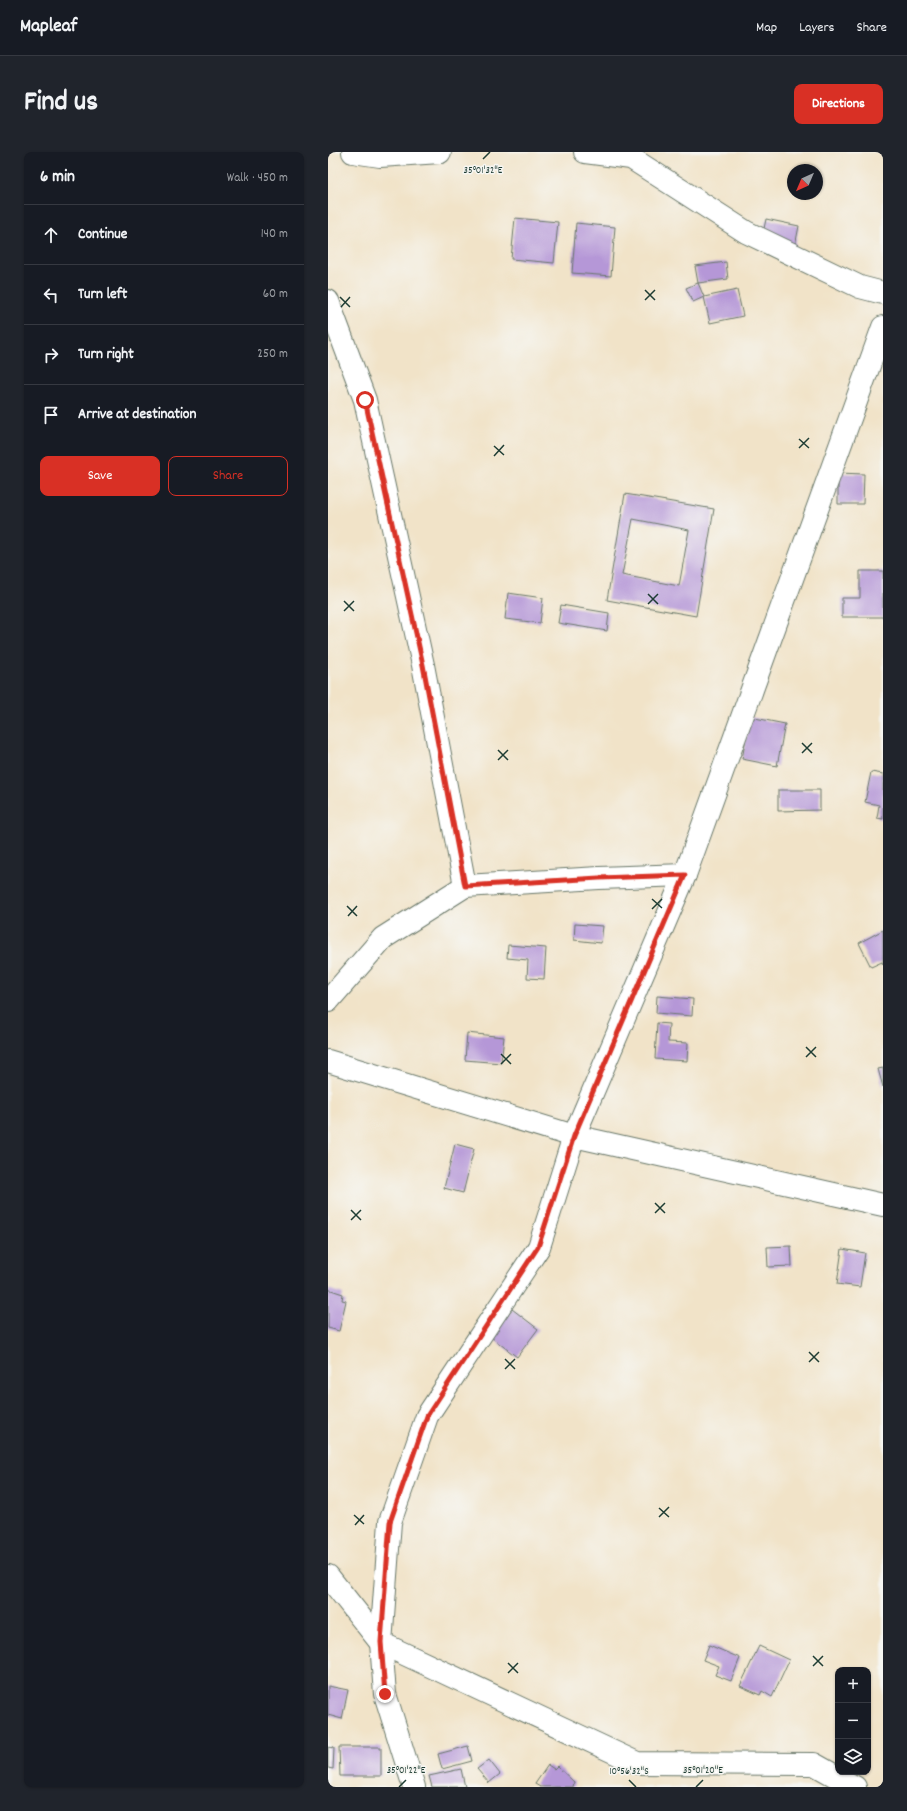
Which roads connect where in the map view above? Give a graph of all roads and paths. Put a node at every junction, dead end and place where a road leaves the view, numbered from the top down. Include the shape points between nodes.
1 (353, 152) edge
2 (440, 152) edge
3 (585, 152) edge
4 (883, 293) edge
5 (328, 301) edge
6 (883, 327) edge
7 (685, 875) junction
8 (465, 886) junction
9 (328, 1001) edge
10 (328, 1061) edge
11 (574, 1136) junction
12 (883, 1205) edge
13 (328, 1576) edge
14 (381, 1642) junction
15 (414, 1787) edge
16 (855, 1787) edge

1 - 2 street via 380,156
3 - 4 street via 631,158 746,232 860,287
5 - 8 street via 365,400 423,665
6 - 7 street
7 - 8 street
7 - 11 street
8 - 9 street via 383,938
10 - 11 street
11 - 12 street
11 - 14 street via 538,1247 427,1416 390,1522
13 - 14 street
14 - 15 street via 385,1694
14 - 16 street via 636,1763 814,1764

